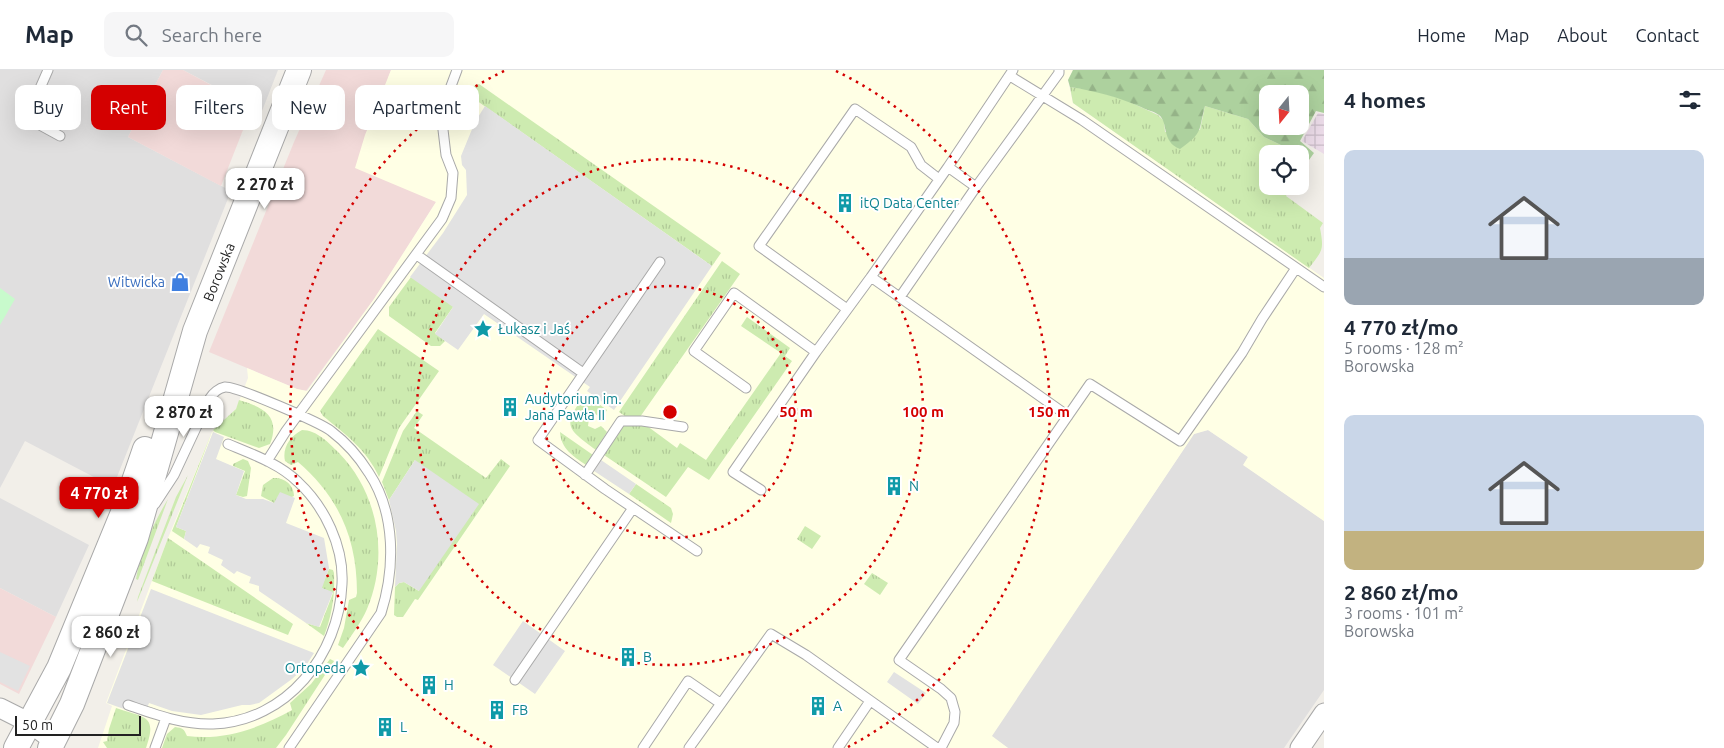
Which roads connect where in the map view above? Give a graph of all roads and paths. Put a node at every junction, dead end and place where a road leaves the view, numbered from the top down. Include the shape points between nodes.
1 (48, 70) edge
2 (299, 70) edge
3 (457, 70) edge
4 (1059, 70) edge
5 (1012, 73) edge
6 (1043, 95) junction
7 (60, 136) dead end
8 (948, 167) junction
9 (939, 179) junction
10 (976, 187) junction
11 (416, 255) junction
12 (660, 262) dead end
13 (1296, 268) junction
14 (871, 277) junction
15 (1324, 287) edge
16 (900, 297) junction
17 (847, 309) junction
18 (194, 335) junction
19 (816, 352) junction
20 (583, 373) junction
21 (746, 388) dead end
22 (300, 414) junction
23 (1068, 416) junction
24 (683, 427) dead end
25 (228, 444) dead end
26 (267, 461) junction
27 (585, 475) junction
28 (761, 490) dead end
29 (633, 508) junction
30 (138, 531) junction
31 (697, 551) dead end
32 (515, 680) dead end
33 (870, 701) junction
34 (720, 703) junction
35 (128, 705) dead end
36 (0, 708) edge
37 (1324, 714) edge
38 (166, 718) junction
39 (30, 724) junction
40 (55, 744) edge
41 (16, 748) edge
42 (155, 748) edge
43 (289, 748) edge
44 (643, 748) edge
45 (689, 748) edge
46 (838, 748) edge
47 (939, 748) edge
48 (1300, 748) edge

1 - 7 lane via 27,118
2 - 18 street, Borowska
3 - 11 lane via 441,113 446,155 452,173 451,198 442,219
4 - 6 lane
5 - 6 lane
5 - 8 lane
6 - 10 lane
6 - 13 lane
8 - 9 lane
8 - 10 lane
9 - 14 lane
9 - 17 lane via 921,165 911,148 855,109 759,246
10 - 16 lane
11 - 20 lane
11 - 22 lane
12 - 20 lane
13 - 15 lane
13 - 23 lane via 1180,441 1090,384
14 - 16 lane
14 - 17 lane
16 - 23 lane
17 - 19 lane
18 - 30 street, Borowska
18 - 39 street, Borowska via 187,343 162,403 125,507 59,668
19 - 21 lane via 734,293 694,351
19 - 28 lane via 733,472
20 - 27 lane via 538,440
22 - 26 lane
22 - 30 lane via 226,387 213,394 174,475
22 - 43 lane via 339,437 370,474 390,526 391,546 388,587 381,614
23 - 47 lane via 899,660 950,698 955,712 954,724
24 - 27 lane via 621,421
25 - 26 lane
26 - 38 lane via 298,482 330,525 339,555 342,584 338,614 326,648 295,691 253,715 215,724
27 - 29 lane
29 - 31 lane
29 - 32 lane
30 - 40 street, Borowska
33 - 34 lane via 771,634
33 - 46 lane
33 - 47 lane
34 - 44 lane via 688,681
34 - 45 lane
35 - 38 lane
36 - 39 street
37 - 48 street
38 - 42 lane
39 - 40 street
39 - 41 street, Borowska

